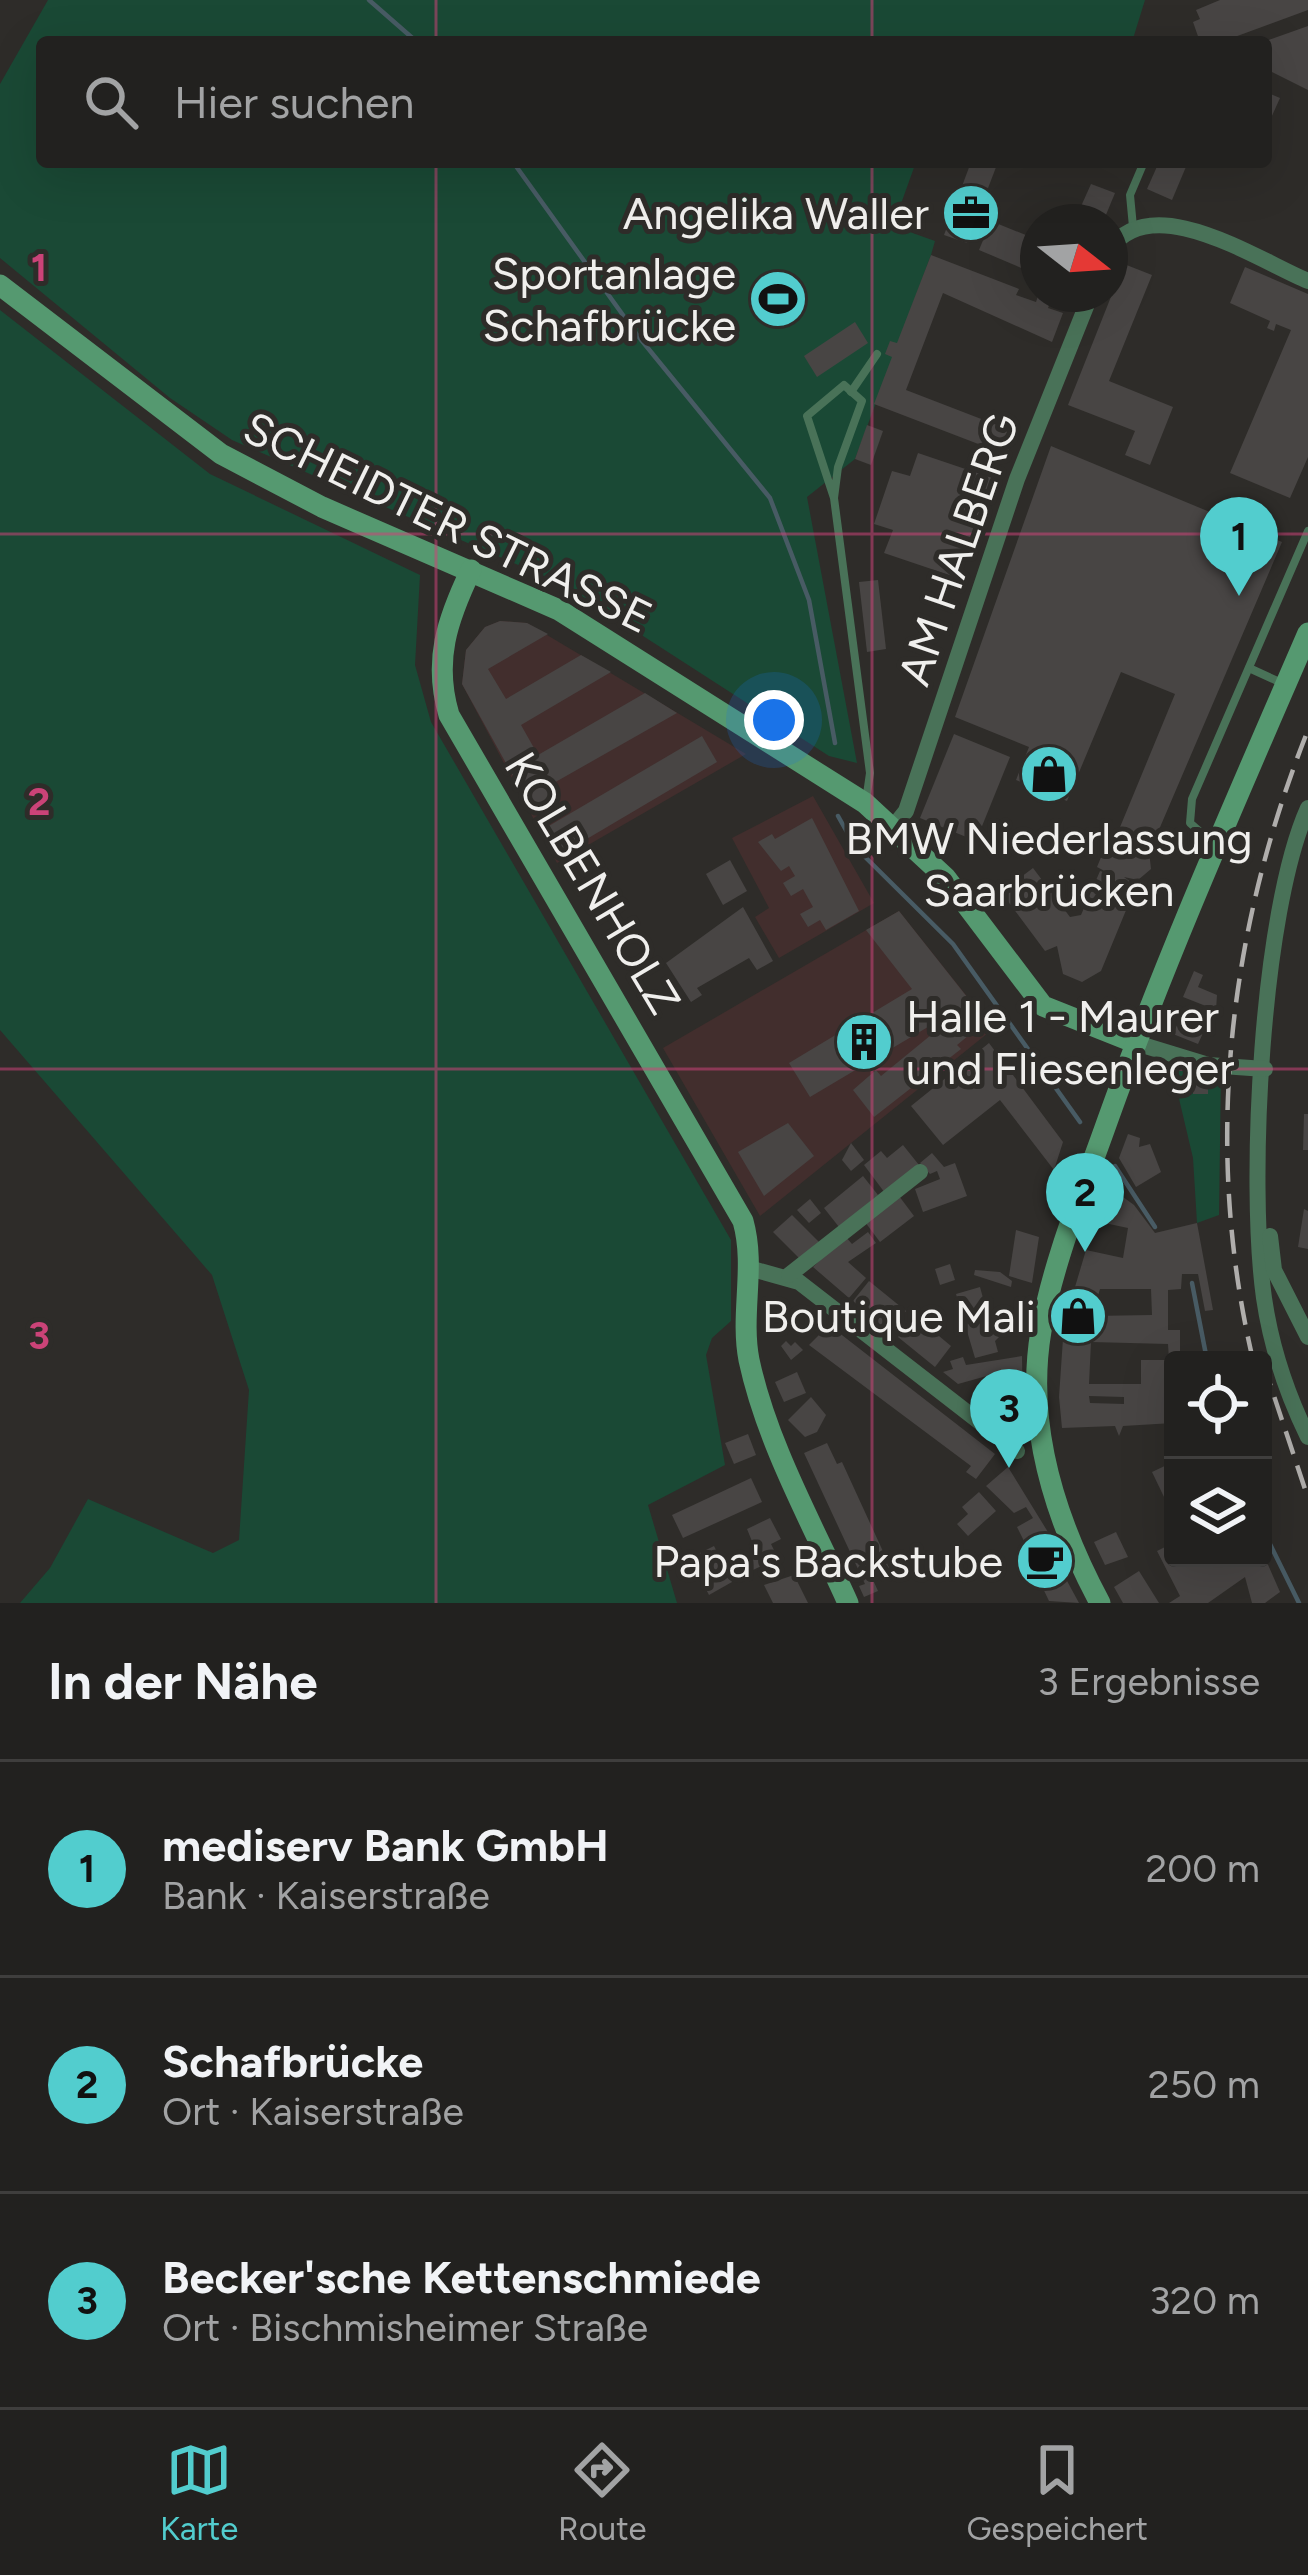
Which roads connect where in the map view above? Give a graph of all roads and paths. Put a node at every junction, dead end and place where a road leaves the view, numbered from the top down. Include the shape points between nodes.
1 (1141, 168) edge
2 (1133, 227) junction
3 (1128, 232) edge
4 (1308, 280) edge
5 (0, 285) edge
6 (1083, 312) edge
7 (877, 353) dead end
8 (851, 392) junction
9 (834, 498) junction
10 (1308, 532) edge
11 (471, 570) junction
12 (1308, 633) edge
13 (1249, 668) junction
14 (1286, 685) junction
15 (866, 803) junction
16 (1308, 808) edge
17 (894, 826) junction
18 (1217, 846) junction
19 (1136, 1043) junction
20 (1265, 1069) junction
21 (1260, 1153) junction
22 (920, 1172) dead end
23 (749, 1268) junction
24 (789, 1275) junction
25 (1308, 1337) edge
26 (1308, 1437) edge
27 (1017, 1451) dead end
28 (848, 1603) edge
29 (1100, 1603) edge

1 - 2 lane via 1130,195
2 - 3 street
2 - 4 street via 1180,226
5 - 11 main road, SCHEIDTER STRASSE via 221,454 322,508
6 - 17 street, AM HALBERG via 1017,479 906,811
7 - 8 lane
8 - 9 lane via 862,401
8 - 9 lane via 844,386 807,416
9 - 15 lane via 870,772
10 - 13 lane
11 - 15 main road, SCHEIDTER STRASSE via 606,637
11 - 23 main road, KOLBENHOLZ via 441,650 449,715 744,1223
12 - 14 main road
13 - 14 lane
13 - 18 lane via 1189,812 1195,830
14 - 18 main road
15 - 17 main road, SCHEIDTER STRASSE
16 - 20 street via 1278,919
17 - 19 main road, SCHEIDTER STRASSE via 946,878 1043,1006
18 - 19 main road
19 - 20 street via 1208,1065
19 - 29 main road via 1041,1333 1046,1465
20 - 21 street
21 - 25 street via 1270,1177 1274,1270
21 - 26 street via 1264,1297 1273,1346
22 - 24 street
23 - 24 street
23 - 28 main road via 745,1330 760,1397
24 - 27 street

